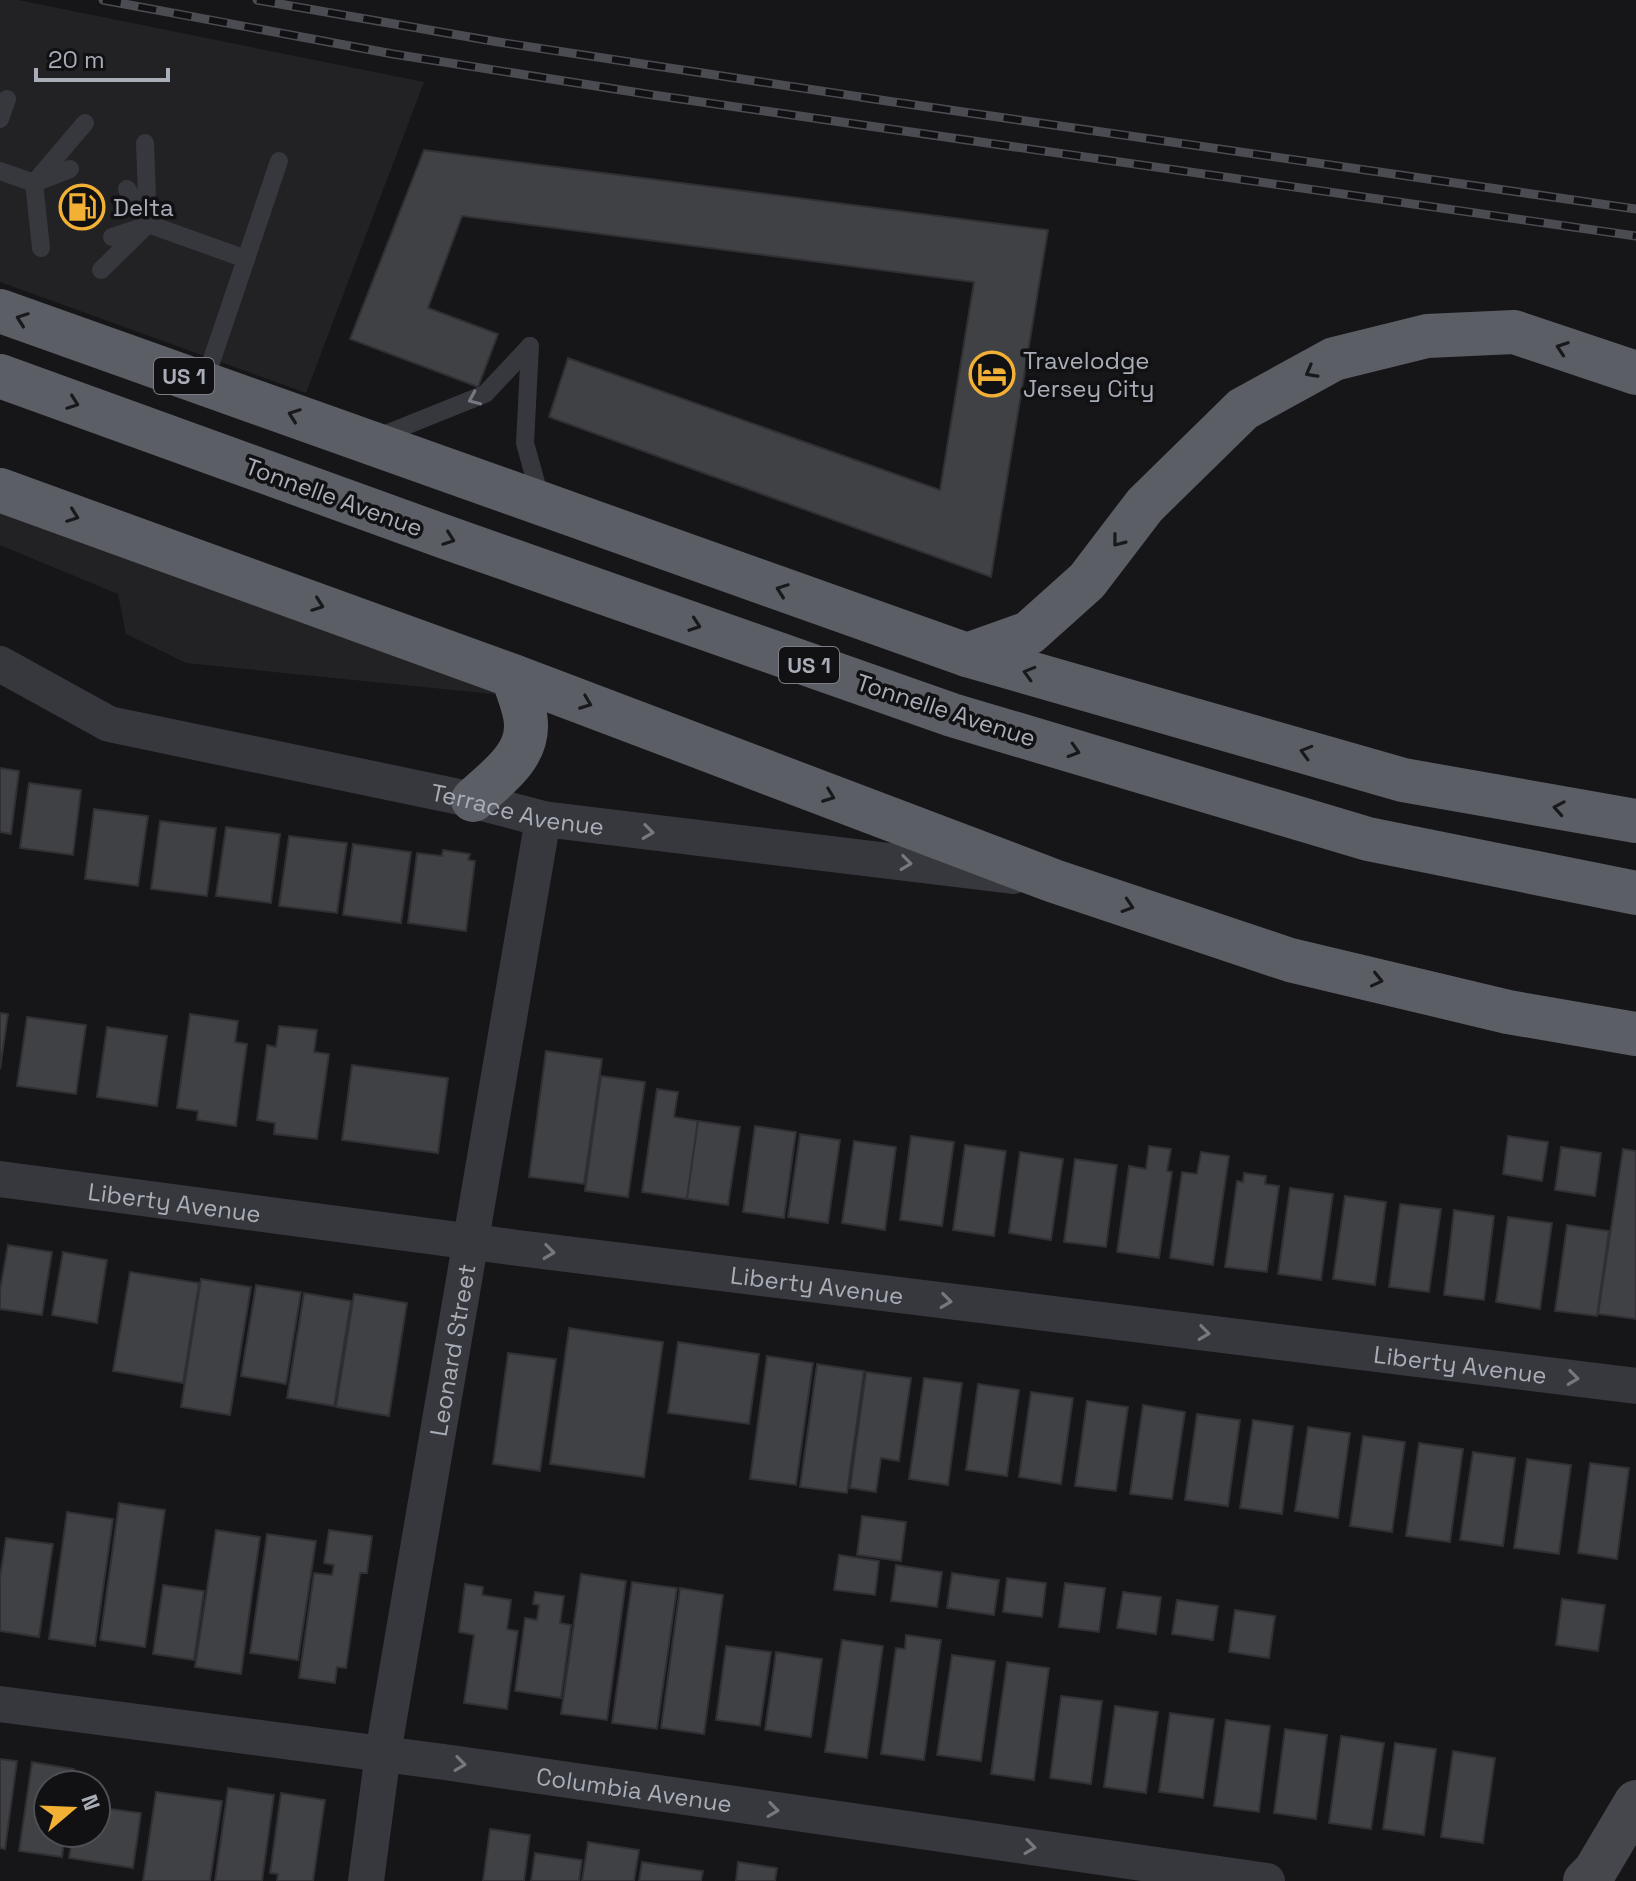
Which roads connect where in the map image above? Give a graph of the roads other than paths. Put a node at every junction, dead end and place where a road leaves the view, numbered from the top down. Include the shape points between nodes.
1 (7, 99) dead end
2 (0, 119) edge
3 (85, 123) dead end
4 (145, 143) dead end
5 (279, 161) dead end
6 (70, 169) dead end
7 (0, 171) edge
8 (34, 183) junction
9 (127, 189) dead end
10 (51, 216) dead end
11 (148, 224) junction
12 (112, 237) dead end
13 (41, 248) dead end
14 (246, 259) junction
15 (101, 270) dead end
16 (0, 311) edge
17 (1636, 373) edge
18 (0, 376) edge
19 (204, 383) junction
20 (367, 442) junction
21 (0, 490) edge
22 (542, 504) junction
23 (967, 655) junction
24 (0, 664) edge
25 (513, 676) junction
26 (473, 800) junction
27 (543, 819) junction
28 (1636, 821) edge
29 (1054, 881) junction
30 (1636, 893) edge
31 (1636, 1034) edge
32 (0, 1179) edge
33 (472, 1242) junction
34 (1636, 1386) edge
35 (0, 1704) edge
36 (383, 1753) junction
37 (1636, 1802) edge
38 (366, 1881) edge
39 (1267, 1881) edge
40 (1585, 1881) edge

1 - 2 lane
3 - 8 lane
4 - 11 lane
5 - 14 lane
6 - 8 lane
7 - 8 lane
8 - 10 lane
8 - 13 lane
9 - 11 lane
11 - 12 lane
11 - 14 lane
11 - 15 lane
14 - 19 lane
19 -> 16 highway, US 1
17 -> 23 highway via 1514,332 1427,336 1334,359 1243,409 1145,505 1087,581 1029,633
18 -> 30 highway, Tonnelle Avenue / US 1 via 952,715 1368,839
20 -> 19 highway, US 1
20 - 22 highway, US 1
22 -> 20 lane via 525,443 530,346 485,394
21 -> 25 highway
23 -> 22 highway, US 1
28 -> 23 highway, US 1 via 1403,780
24 - 26 street, Terrace Avenue via 109,724
25 - 26 highway via 527,723 525,736 517,758
25 -> 29 highway
26 - 27 street, Terrace Avenue
27 -> 29 street, Terrace Avenue
27 - 33 street, Leonard Street
29 -> 31 highway via 1290,960 1508,1012
32 - 33 street, Liberty Avenue
33 -> 34 street, Liberty Avenue
33 - 36 street, Leonard Street
35 - 36 street, Columbia Avenue
36 - 38 street, Leonard Street
36 -> 39 street, Columbia Avenue
37 - 40 main road

